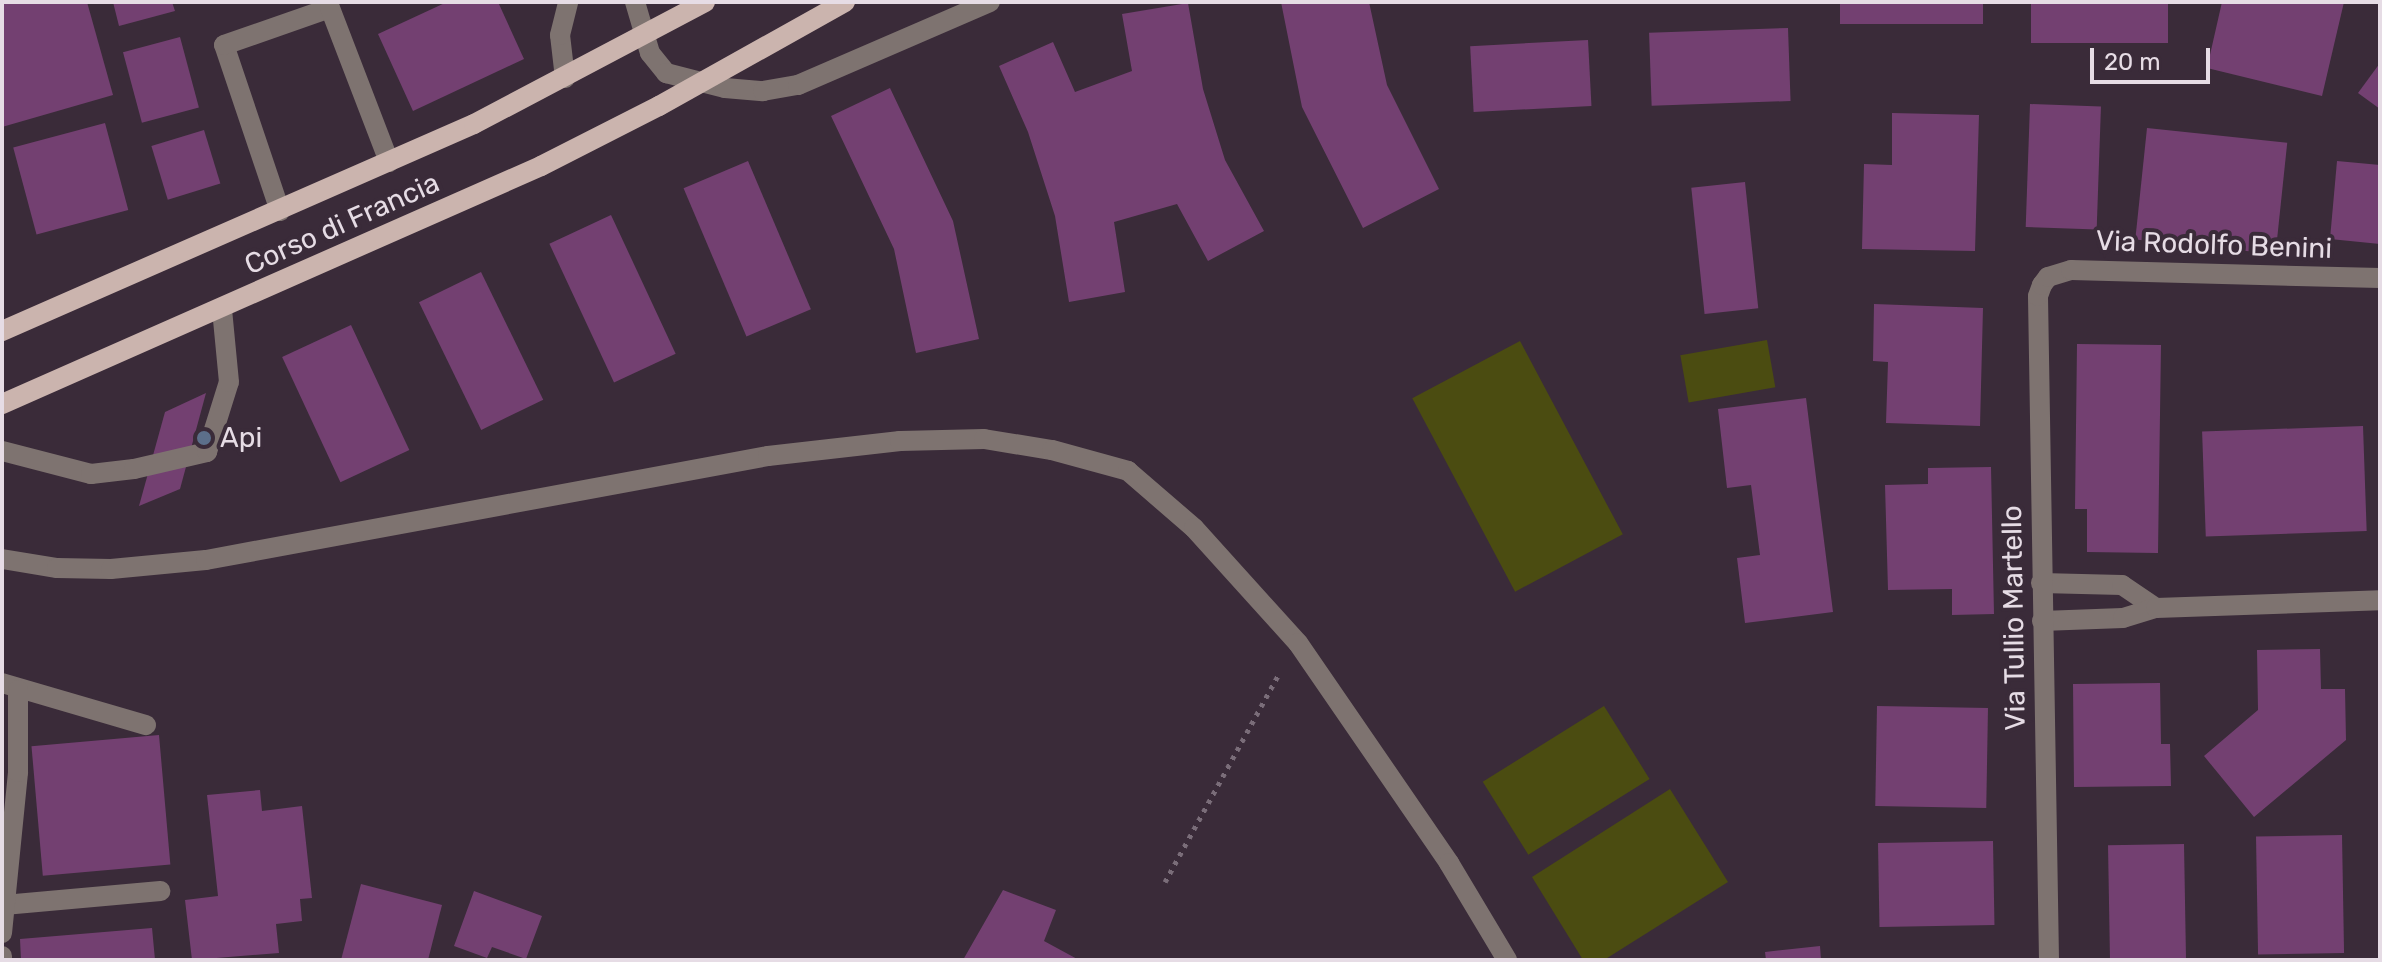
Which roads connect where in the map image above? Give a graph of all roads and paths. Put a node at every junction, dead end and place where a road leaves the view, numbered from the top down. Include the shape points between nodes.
1 (568, 2) edge
2 (635, 2) edge
3 (705, 2) edge
4 (845, 2) edge
5 (990, 2) edge
6 (643, 35) junction
7 (565, 78) junction
8 (698, 83) junction
9 (389, 162) junction
10 (280, 211) junction
11 (2048, 277) joint
12 (2380, 278) edge
13 (222, 309) junction
14 (2, 331) edge
15 (2, 404) edge
16 (2, 451) edge
17 (2, 559) edge
18 (2041, 583) junction
19 (2380, 600) edge
20 (2156, 608) junction
21 (2042, 621) junction
22 (1298, 643) junction
23 (10, 686) edge
24 (146, 725) dead end
25 (1165, 882) dead end
26 (160, 891) dead end
27 (4, 905) edge
28 (2, 933) edge
29 (1507, 960) edge
30 (2049, 960) edge

1 - 7 street via 560,35
2 - 6 street
3 - 6 main road, Corso di Francia
4 - 8 main road, Corso di Francia
5 - 8 street via 798,85 763,91
6 - 7 main road, Corso di Francia
6 - 8 street via 662,70
7 - 9 main road, Corso di Francia
8 - 13 main road, Corso di Francia via 541,166
9 - 10 main road, Corso di Francia
9 - 10 street via 330,8 224,45
10 - 14 main road, Corso di Francia
11 - 12 street, Via Rodolfo Benini via 2071,270
11 - 18 street, Via Tullio Martello via 2038,296
13 - 15 main road, Corso di Francia
13 - 16 street via 229,382 207,452 91,474
17 - 22 street via 111,569 206,560 768,456 900,441 984,439 1052,450 1128,471 1194,528
18 - 20 street via 2122,585
18 - 21 street, Via Tullio Martello
19 - 20 street
20 - 21 street via 2123,618
21 - 30 street, Via Tullio Martello
22 - 25 path
22 - 29 street via 1449,863
23 - 24 street
23 - 27 street via 18,772
26 - 27 street
27 - 28 street

